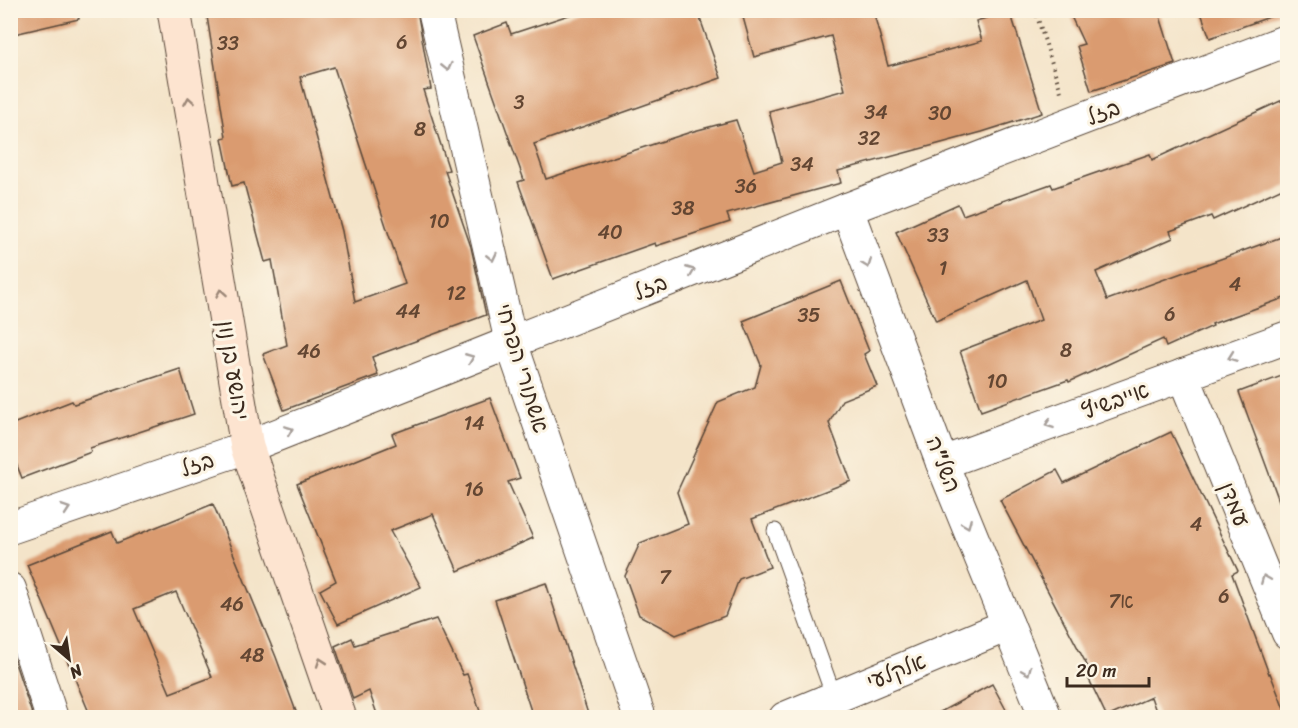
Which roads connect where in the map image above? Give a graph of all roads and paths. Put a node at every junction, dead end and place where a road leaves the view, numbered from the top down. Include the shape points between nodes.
1 (174, 10) edge
2 (434, 10) edge
3 (1035, 10) edge
4 (1287, 40) edge
5 (1071, 125) junction
6 (847, 209) junction
7 (1287, 337) edge
8 (512, 342) junction
9 (1183, 375) junction
10 (247, 447) junction
11 (942, 463) junction
12 (10, 528) edge
13 (775, 531) dead end
14 (10, 589) edge
15 (1008, 625) junction
16 (1287, 633) edge
17 (834, 697) junction
18 (52, 717) edge
19 (340, 717) edge
20 (640, 717) edge
21 (785, 717) edge
22 (1046, 717) edge

10 -> 1 street, יהושע בן נון
2 -> 8 street, אשתורי הפרחי
3 - 5 path
4 - 5 street, בזל
5 - 6 street, בזל
8 -> 6 street, בזל
6 -> 11 street, השל"ה
7 -> 9 street, אייבשיץ
10 -> 8 street, בזל
8 - 20 street, אשתורי הפרחי
9 -> 11 street, אייבשיץ
16 -> 9 street, עמדן
12 -> 10 street, בזל
19 -> 10 street, יהושע בן נון
11 -> 15 street, השל"ה
13 - 17 lane
14 - 18 street
15 - 17 street, אלקלעי
15 -> 22 street, השל"ה
17 - 21 street, אלקלעי

